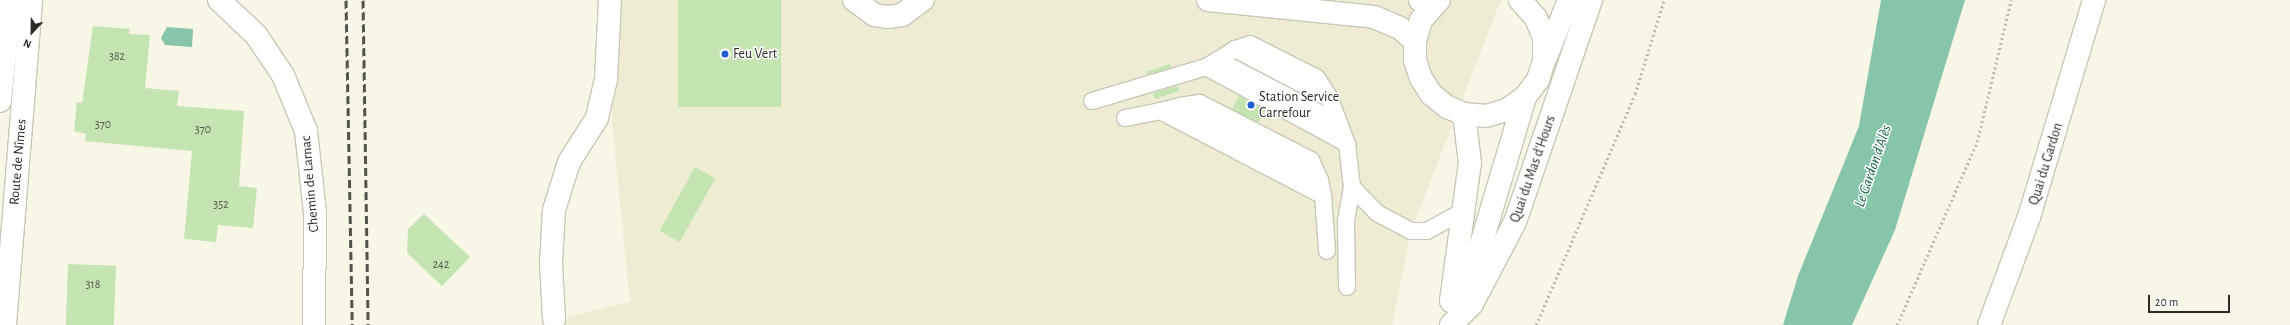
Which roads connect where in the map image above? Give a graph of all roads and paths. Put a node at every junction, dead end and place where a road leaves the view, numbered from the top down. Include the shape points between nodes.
1 (10, 0) edge
2 (31, 0) edge
3 (219, 0) edge
4 (610, 0) edge
5 (854, 0) edge
6 (923, 0) edge
7 (1208, 0) edge
8 (1520, 0) edge
9 (1569, 0) edge
10 (1591, 0) edge
11 (1664, 0) edge
12 (2011, 0) edge
13 (2094, 0) edge
14 (1431, 1) edge
15 (1415, 41) junction
16 (1544, 60) junction
17 (1212, 63) junction
18 (1525, 98) junction
19 (0, 101) edge
20 (1092, 101) dead end
21 (1180, 106) junction
22 (1160, 111) junction
23 (1464, 114) junction
24 (1125, 118) dead end
25 (1339, 123) junction
26 (1347, 144) junction
27 (1320, 180) junction
28 (1352, 187) junction
29 (1323, 196) junction
30 (1465, 210) junction
31 (1327, 252) dead end
32 (1347, 287) dead end
33 (554, 319) dead end
34 (5, 325) edge
35 (314, 325) edge
36 (1449, 325) edge
37 (1536, 325) edge
38 (1897, 325) edge
39 (1989, 325) edge

1 - 19 street
2 - 34 street, Route de Nîmes
3 - 35 street, Chemin de Larnac via 256,35 283,75 306,131 315,213
4 - 33 street via 606,79 597,118 569,162 554,210 551,263
5 - 6 street via 875,15 888,17 902,15
7 - 15 street via 1374,17 1400,28
8 - 16 street via 1536,18 1544,38
9 - 16 street
10 - 36 street, Quai du Mas d'Hours via 1515,222 1472,304
11 - 37 path via 1635,94
12 - 38 path via 1977,142
13 - 39 street, Quai du Gardon via 2030,217
14 - 15 street via 1421,20
15 - 23 street via 1415,60 1421,78 1431,94 1446,107
16 - 18 street via 1538,80
17 - 20 lane
17 - 25 lane
17 - 25 lane via 1235,49 1330,99
17 - 26 lane
18 - 23 street via 1507,110 1486,116
18 - 36 street, Quai du Mas d'Hours via 1477,258
21 - 22 lane
21 - 27 lane
21 - 27 lane via 1200,103 1311,160
22 - 24 lane
22 - 29 lane
23 - 30 street via 1470,163
25 - 26 lane
26 - 28 lane
27 - 29 lane
28 - 30 lane via 1377,213 1411,230 1427,231
28 - 32 lane via 1346,222
29 - 31 lane
30 - 36 street

